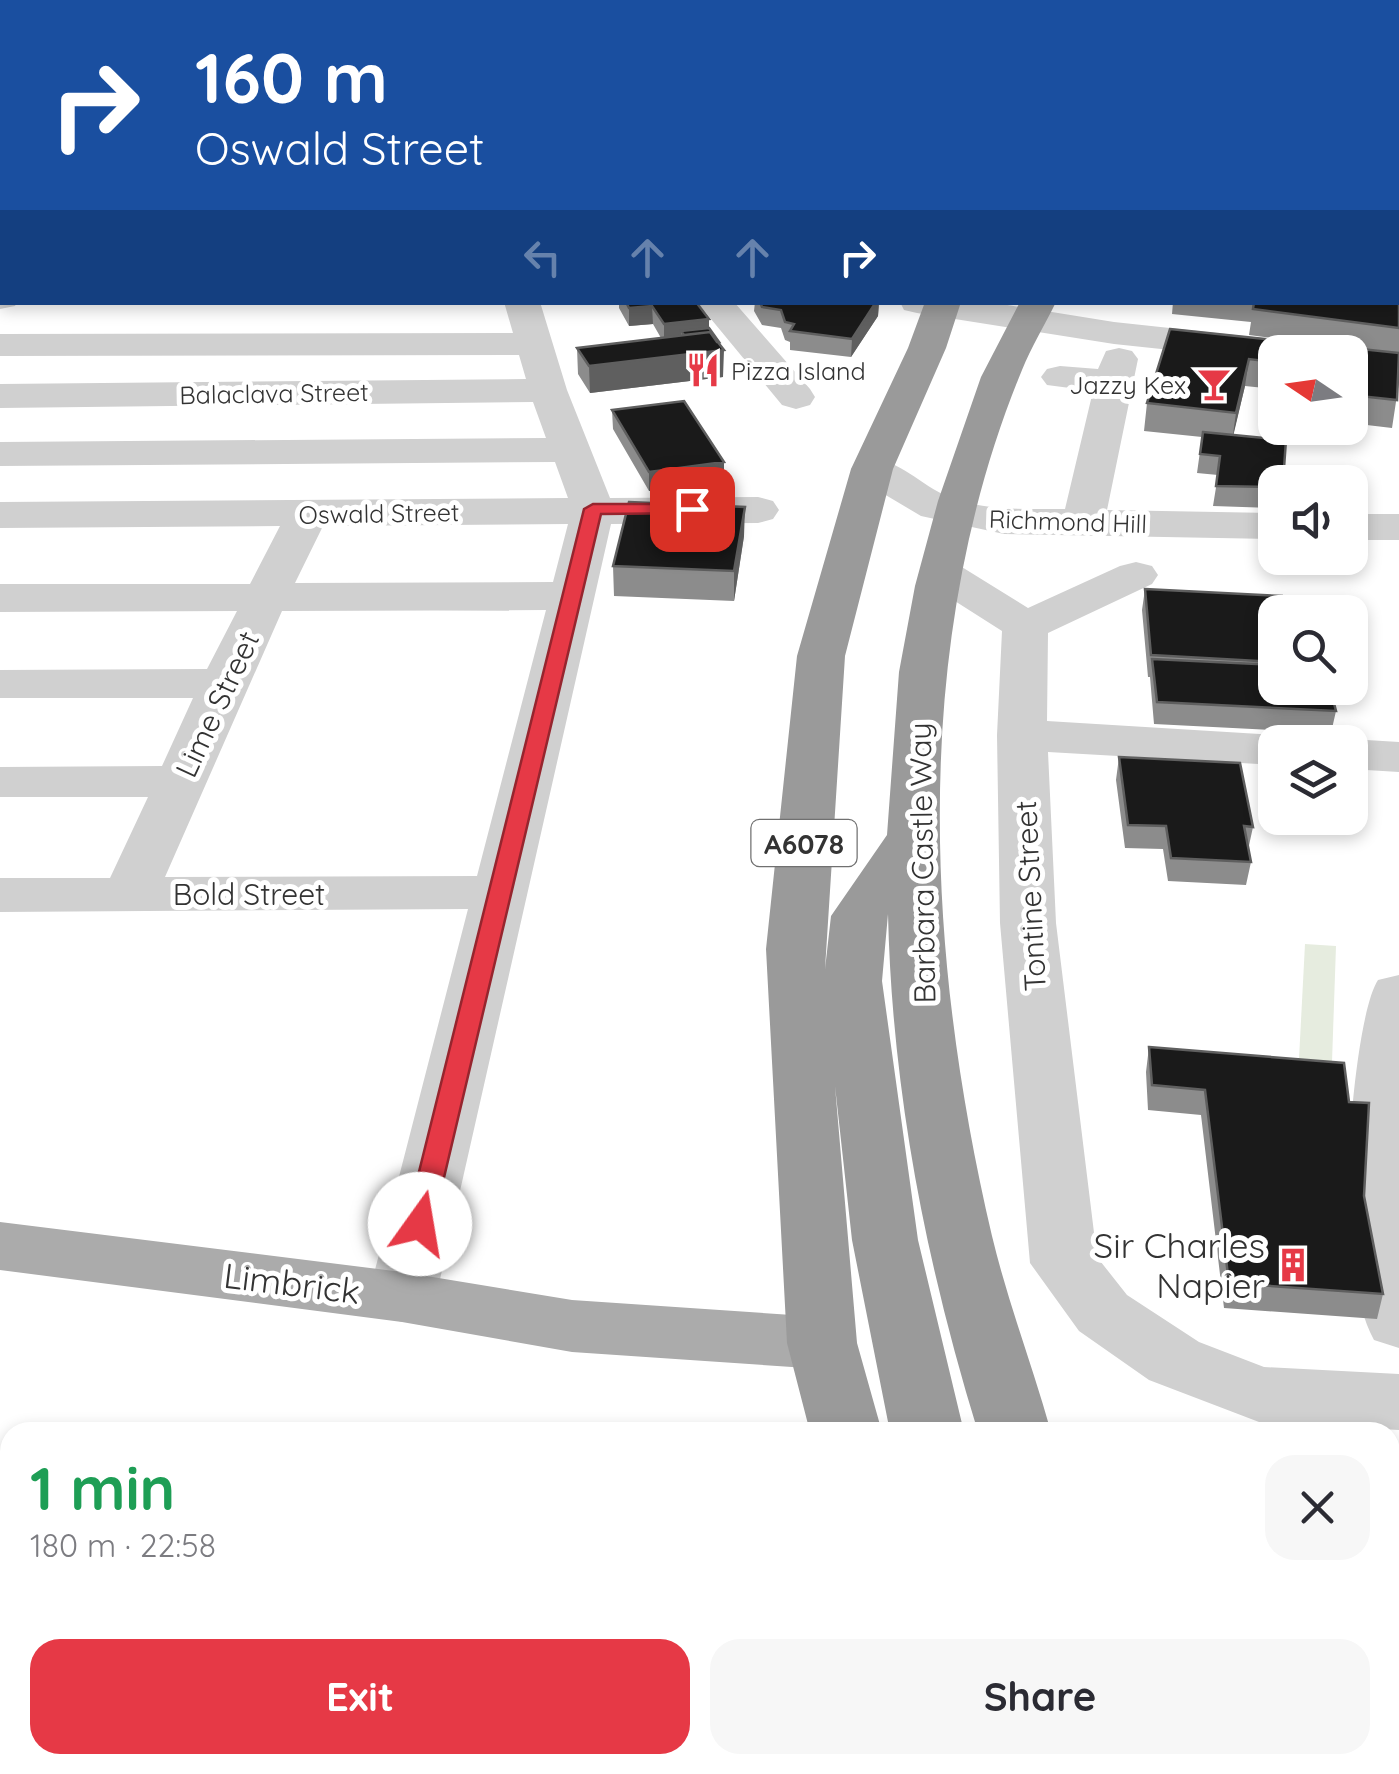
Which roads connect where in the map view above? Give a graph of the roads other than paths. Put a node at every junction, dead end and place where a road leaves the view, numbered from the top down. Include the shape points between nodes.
1 (717, 305) edge
2 (978, 306) edge
3 (0, 345) edge
4 (535, 346) edge
5 (1258, 347) edge
6 (1060, 377) dead end
7 (802, 386) dead end
8 (0, 396) edge
9 (571, 450) junction
10 (0, 454) edge
11 (872, 469) junction
12 (593, 509) junction
13 (758, 510) dead end
14 (307, 514) junction
15 (957, 514) junction
16 (0, 515) edge
17 (1083, 524) junction
18 (1258, 526) edge
19 (1368, 527) edge
20 (1399, 527) edge
21 (942, 573) junction
22 (1136, 575) dead end
23 (267, 595) junction
24 (572, 596) junction
25 (0, 598) edge
26 (1025, 626) junction
27 (224, 683) junction
28 (0, 684) edge
29 (1022, 735) junction
30 (1258, 749) edge
31 (1368, 755) edge
32 (1399, 757) edge
33 (181, 781) junction
34 (0, 782) edge
35 (915, 833) junction
36 (498, 892) junction
37 (0, 895) edge
38 (130, 895) junction
39 (1399, 993) edge
40 (0, 1246) edge
41 (402, 1297) junction
42 (1399, 1322) edge
43 (822, 1343) junction
44 (1399, 1402) edge
45 (843, 1422) edge
46 (925, 1422) edge
47 (1012, 1422) edge

1 - 7 street
2 - 5 street
2 - 11 highway, A6078 via 927,348
2 - 15 highway, Barbara Castle Way via 1001,374
3 - 4 street
4 - 8 street, Balaclava Street
4 - 9 street
6 - 17 street via 1116,370
9 - 10 street
9 - 12 street
11 - 15 street, Richmond Hill
11 - 43 highway, A6078 via 822,656 795,949
12 - 13 street, Oswald Street
12 - 14 street, Oswald Street
12 - 24 street
14 - 16 street, Oswald Street
14 - 23 street, Lime Street
15 - 17 street, Richmond Hill
15 - 21 highway, Barbara Castle Way
17 - 18 street, Richmond Hill
19 - 20 street
21 - 26 street
21 - 35 highway, Barbara Castle Way via 918,715
22 - 26 street
23 - 24 street
23 - 25 street
23 - 27 street, Lime Street
24 - 36 street
26 - 29 street, Tontine Street
27 - 28 street
27 - 33 street, Lime Street
29 - 30 street
29 - 44 street, Tontine Street via 1028,923 1064,1263 1103,1313 1174,1360 1259,1394
31 - 32 street
33 - 34 street
33 - 38 street, Lime Street
35 - 46 highway, A6078 via 859,916 852,981 885,1240
35 - 47 highway, Barbara Castle Way via 921,983 939,1132 976,1306
36 - 38 street, Bold Street
36 - 41 street
37 - 38 street, Bold Street
39 - 42 street via 1388,1053 1381,1218
40 - 41 main road, Limbrick
41 - 43 main road, Limbrick via 572,1326
43 - 45 highway, A6078

